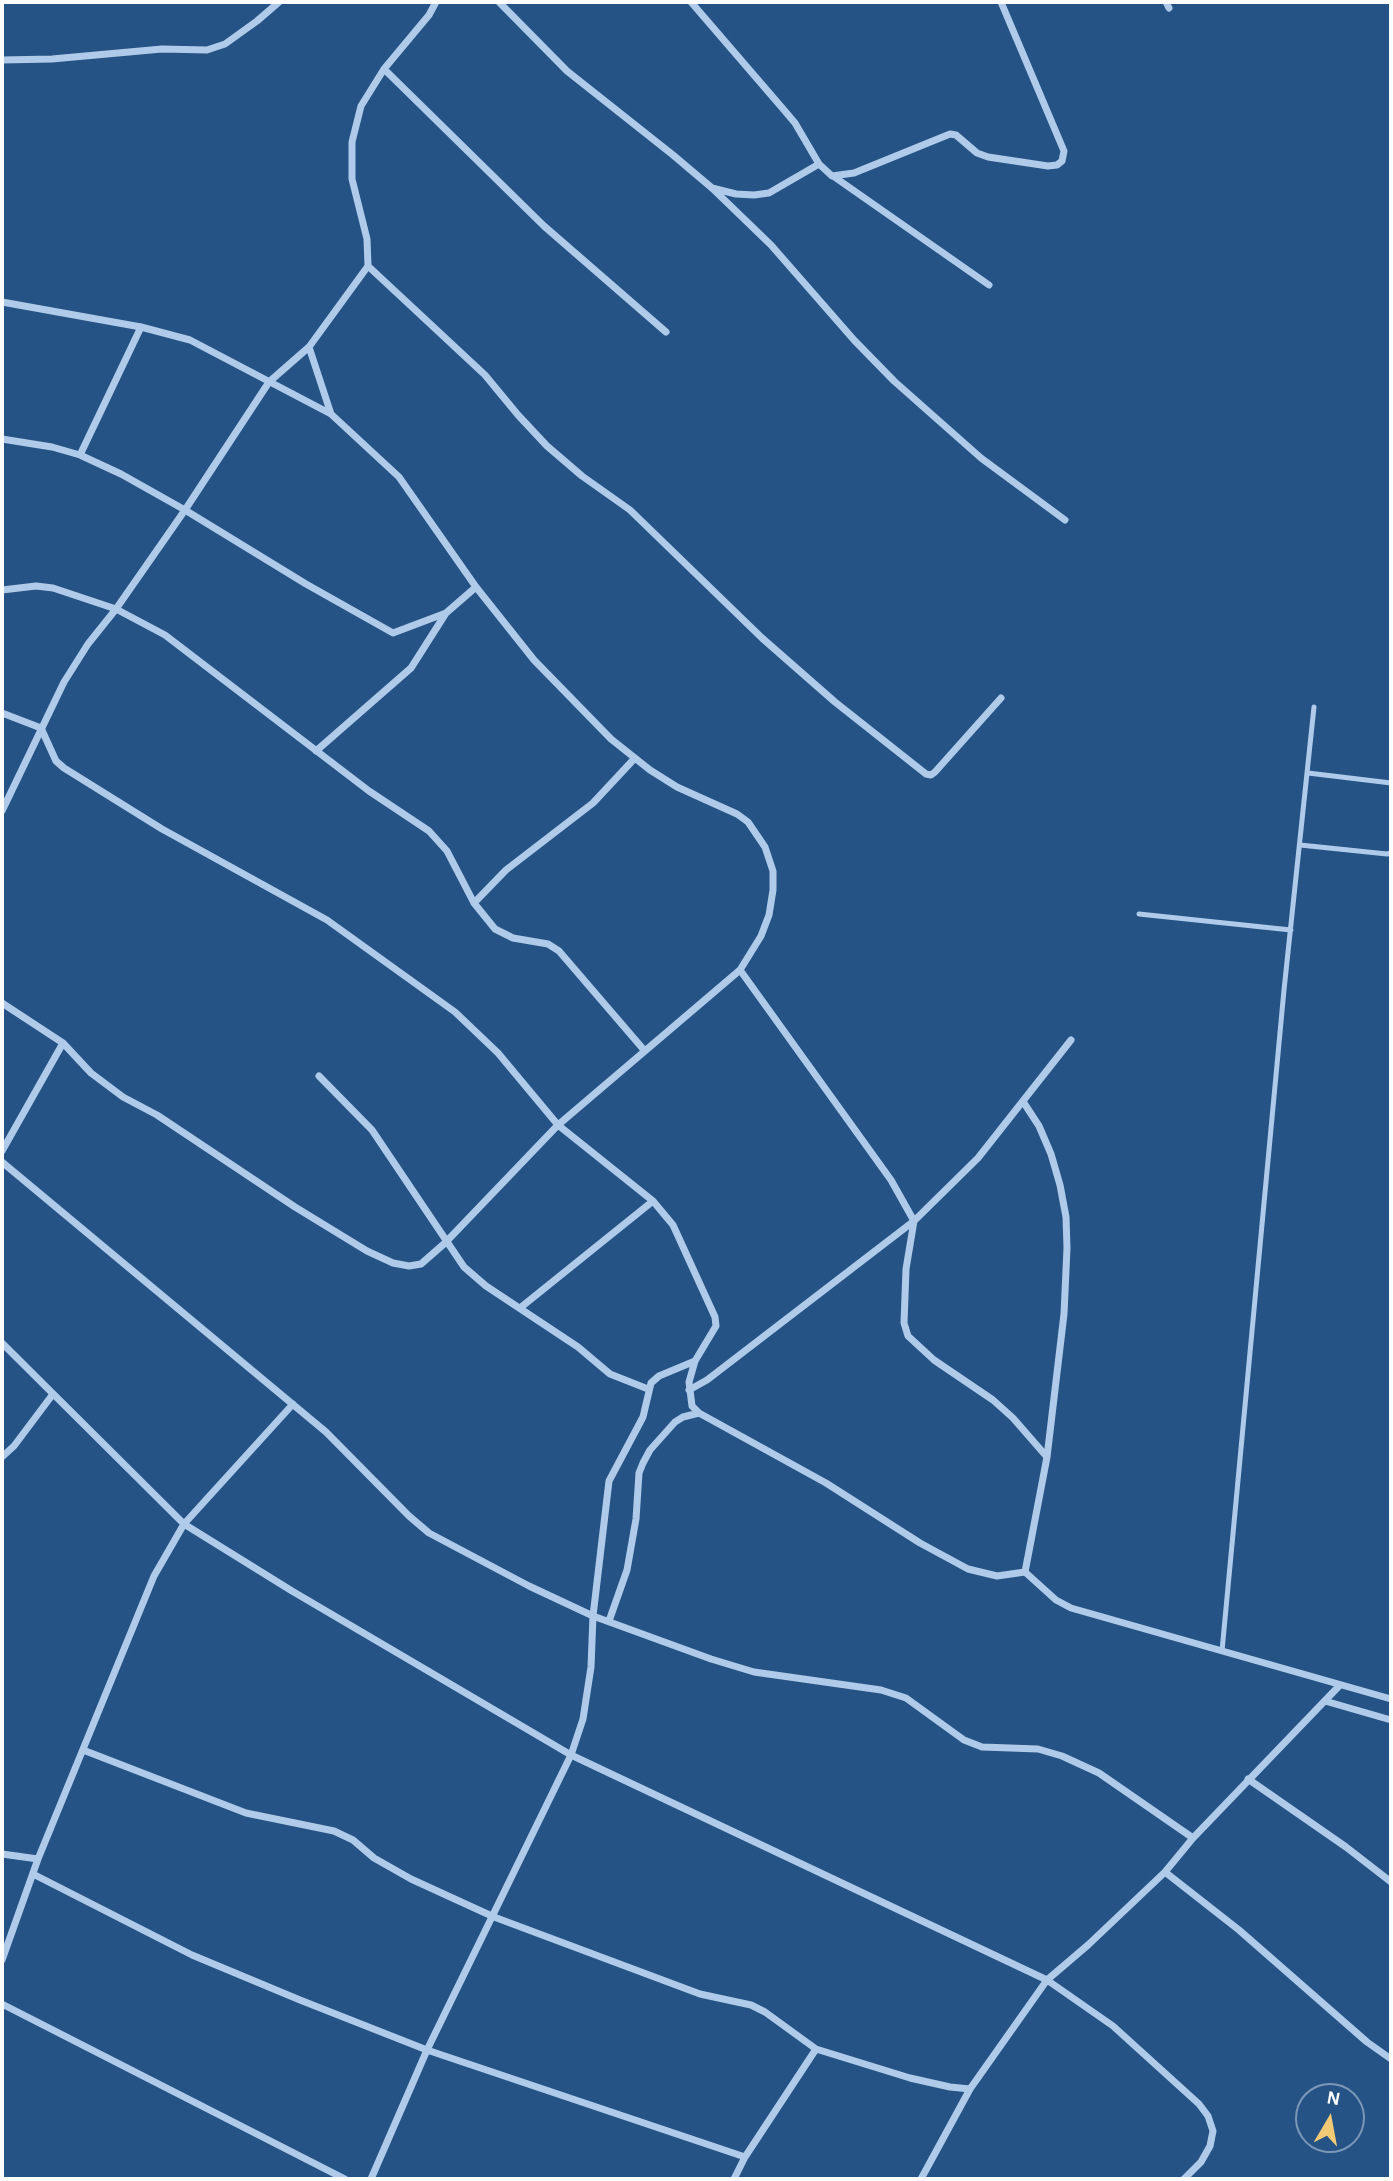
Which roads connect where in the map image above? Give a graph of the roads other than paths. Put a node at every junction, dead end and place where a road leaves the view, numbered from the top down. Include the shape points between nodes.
1 (279, 2) edge
2 (436, 2) edge
3 (499, 2) edge
4 (691, 2) edge
5 (1001, 2) edge
6 (2, 60) edge
7 (384, 69) junction
8 (818, 164) junction
9 (832, 176) junction
10 (712, 188) junction
11 (368, 266) junction
12 (989, 285) dead end
13 (2, 302) edge
14 (141, 327) junction
15 (666, 332) dead end
16 (309, 347) junction
17 (268, 382) junction
18 (331, 414) junction
19 (2, 439) edge
20 (80, 455) junction
21 (185, 510) junction
22 (1065, 520) dead end
23 (476, 587) junction
24 (2, 590) edge
25 (116, 609) junction
26 (446, 613) junction
27 (1001, 698) dead end
28 (1314, 707) dead end
29 (2, 713) edge
30 (41, 728) junction
31 (316, 751) junction
32 (635, 758) junction
33 (1308, 773) junction
34 (1391, 783) edge
35 (2, 811) edge
36 (1300, 845) junction
37 (1391, 853) edge
38 (474, 903) junction
39 (1139, 914) dead end
40 (1291, 930) junction
41 (740, 970) junction
42 (2, 1003) edge
43 (1072, 1040) dead end
44 (63, 1043) junction
45 (644, 1050) junction
46 (319, 1076) dead end
47 (1024, 1103) junction
48 (558, 1125) junction
49 (2, 1151) edge
50 (2, 1162) edge
51 (653, 1201) junction
52 (914, 1222) junction
53 (445, 1243) junction
54 (520, 1308) junction
55 (2, 1343) edge
56 (695, 1361) junction
57 (648, 1389) junction
58 (689, 1390) junction
59 (53, 1394) junction
60 (293, 1404) junction
61 (699, 1413) junction
62 (2, 1457) edge
63 (1047, 1457) junction
64 (184, 1524) junction
65 (1025, 1572) junction
66 (593, 1616) junction
67 (609, 1621) junction
68 (1222, 1651) junction
69 (1340, 1685) junction
70 (1391, 1699) edge
71 (1325, 1701) junction
72 (1391, 1720) edge
73 (83, 1750) junction
74 (571, 1755) junction
75 (1248, 1780) junction
76 (1193, 1838) junction
77 (2, 1854) edge
78 (38, 1859) junction
79 (1165, 1872) junction
80 (33, 1874) junction
81 (1391, 1882) edge
82 (494, 1917) junction
83 (2, 1960) edge
84 (1047, 1980) junction
85 (2, 2004) edge
86 (816, 2049) junction
87 (427, 2050) junction
88 (1391, 2059) edge
89 (970, 2089) junction
90 (745, 2157) junction
91 (923, 2178) edge
92 (345, 2179) edge
93 (370, 2179) edge
94 (734, 2179) edge
95 (1184, 2179) edge

1 - 6 street via 225,44 207,50
2 - 7 street
3 - 10 street via 567,71
4 - 8 street via 795,123
5 - 9 street via 1064,151 1062,161 1048,166 988,157 950,134 854,173
7 - 11 street via 362,106 352,142 352,179 367,239
7 - 15 street via 544,226
8 - 9 street
8 - 10 street via 769,192 736,194
9 - 12 street
10 - 22 street via 771,245 894,382 981,458
11 - 16 street
11 - 27 street via 485,375 547,446 630,510 762,638 926,774 935,772
13 - 14 street
14 - 17 street via 190,340
14 - 20 street
16 - 17 street
16 - 18 street
17 - 18 street
17 - 21 street
18 - 23 street via 399,477
19 - 20 street
20 - 21 street
21 - 25 street
21 - 26 street via 393,633
23 - 26 street
23 - 32 street via 551,679
24 - 25 street via 53,588
25 - 30 street via 70,672
25 - 31 street via 165,635
26 - 31 street via 411,668
28 - 33 lane
29 - 30 street
30 - 35 street
30 - 48 street via 64,768 162,829 327,920 455,1012 498,1053
31 - 38 street via 429,831 447,851
32 - 38 street via 593,803 506,870
32 - 41 street via 677,787 737,814 765,847 773,872 769,915
33 - 34 lane
33 - 36 lane
36 - 37 lane
36 - 40 lane
38 - 45 street via 502,935 548,944 559,951
39 - 40 lane
40 - 68 lane
41 - 45 street
41 - 52 street via 891,1180
42 - 44 street
43 - 47 street
44 - 49 street
44 - 53 street via 108,1087 367,1251 409,1266 421,1264
45 - 48 street
46 - 53 street via 372,1130
47 - 52 street via 967,1170
47 - 63 street via 1051,1154 1066,1217 1064,1314
48 - 51 street
48 - 53 street
50 - 60 street
51 - 54 street
51 - 56 street via 673,1226 715,1317 716,1326
52 - 58 street via 719,1372
52 - 63 street via 906,1276 904,1323 908,1336 934,1360 993,1400
53 - 54 street via 464,1267
54 - 57 street via 610,1374
55 - 59 street
56 - 57 street via 659,1376
56 - 58 street
57 - 66 street via 643,1417 609,1480
58 - 61 street via 692,1406
59 - 62 street
59 - 64 street
60 - 64 street
60 - 66 street via 429,1534
61 - 65 street via 968,1569 997,1576
61 - 67 street via 675,1422 643,1463 627,1570
63 - 65 street
64 - 73 street via 154,1577
64 - 74 street
65 - 68 street via 1071,1608
66 - 67 street
66 - 74 street via 592,1667
67 - 76 street via 711,1660 906,1698 964,1740 982,1746 1038,1749 1099,1773
68 - 69 street
69 - 70 street
69 - 71 street
71 - 72 street
71 - 75 street
73 - 78 street
73 - 82 street via 246,1813 334,1831 411,1879
74 - 82 street
74 - 84 street
75 - 76 street
75 - 81 street
76 - 79 street
77 - 78 street
78 - 80 street
79 - 84 street
79 - 88 street
80 - 83 street
80 - 87 street via 192,1955
82 - 86 street via 700,1994 751,2005
82 - 87 street
84 - 89 street
84 - 95 street via 1113,2026 1208,2116 1213,2132 1210,2146
85 - 92 street
86 - 89 street via 937,2085
86 - 90 street
87 - 90 street
87 - 93 street
89 - 91 street
90 - 94 street

